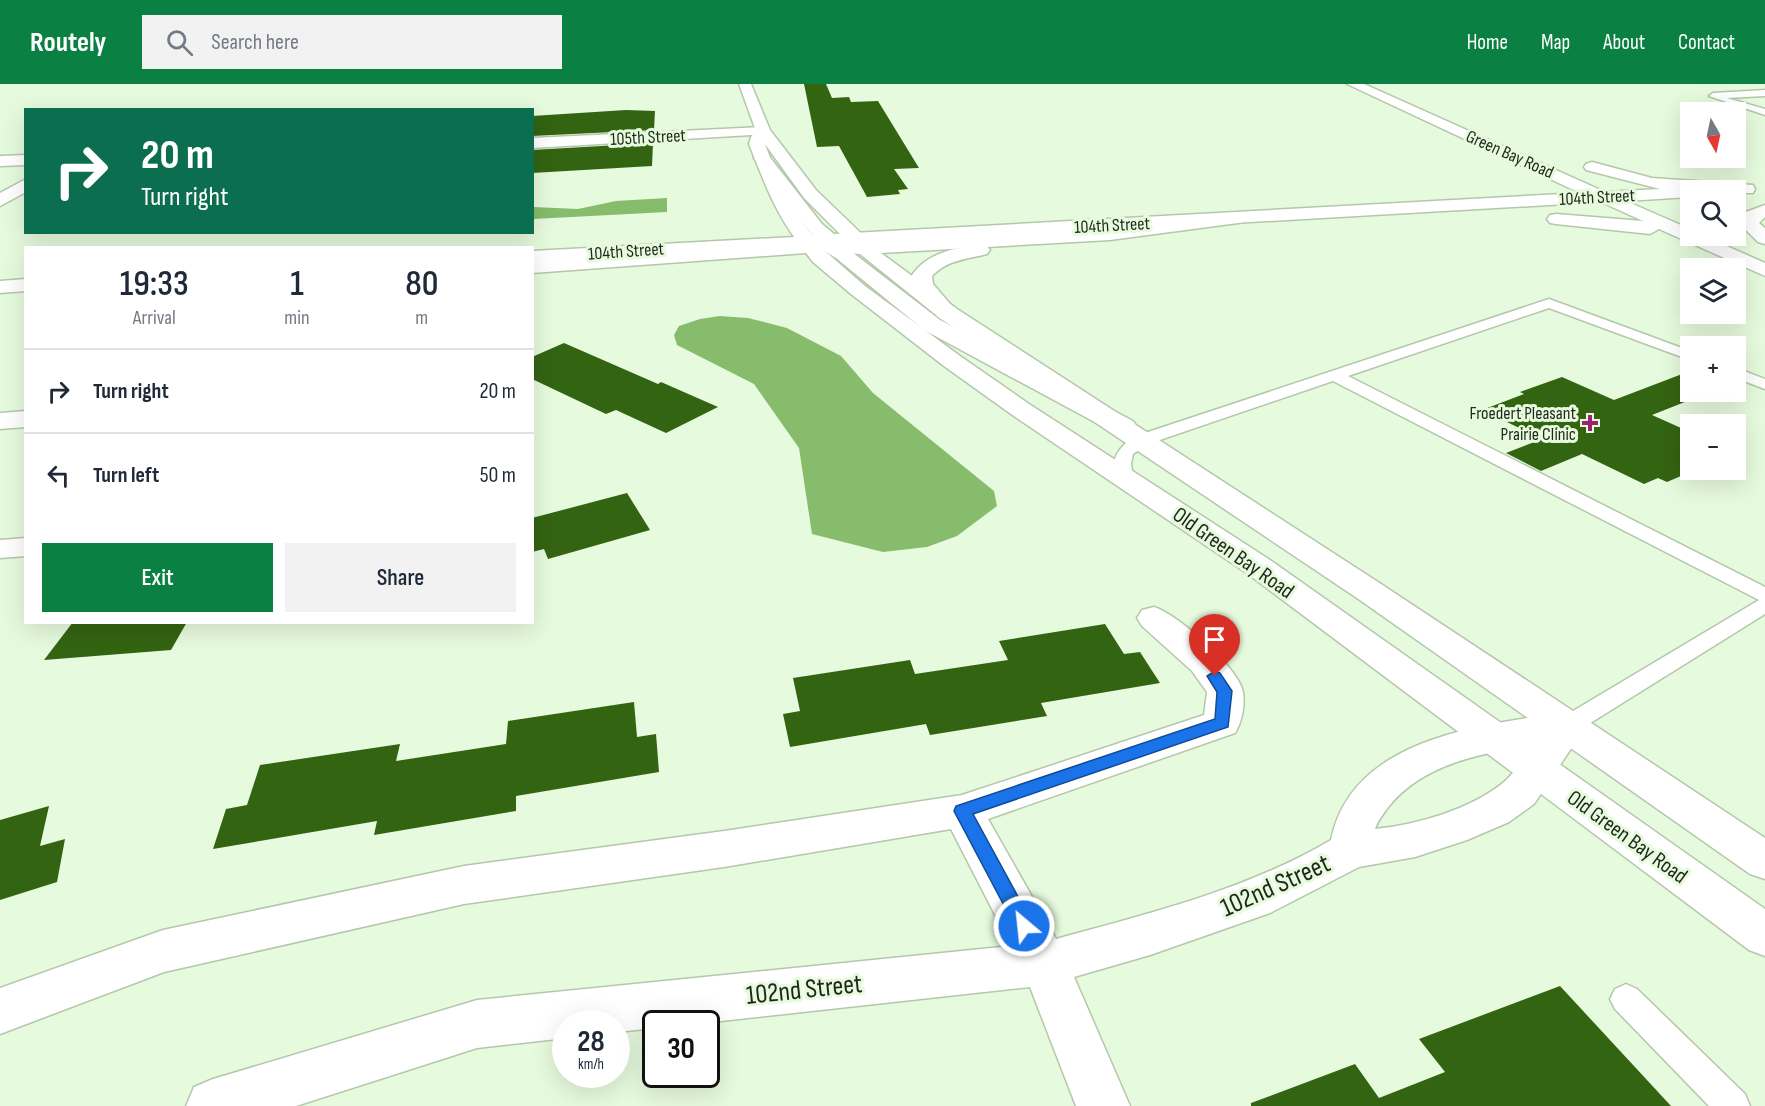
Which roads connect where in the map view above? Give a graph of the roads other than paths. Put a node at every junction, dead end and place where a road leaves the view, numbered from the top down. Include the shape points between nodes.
1 (745, 84) edge
2 (1353, 84) edge
3 (1360, 84) edge
4 (1386, 84) edge
5 (1406, 92) dead end
6 (1765, 93) edge
7 (1765, 112) edge
8 (534, 143) edge
9 (763, 145) junction
10 (1503, 150) junction
11 (24, 160) edge
12 (0, 161) edge
13 (24, 185) edge
14 (1680, 186) edge
15 (1765, 188) edge
16 (1746, 193) edge
17 (1746, 195) edge
18 (1606, 197) junction
19 (1765, 197) edge
20 (0, 201) edge
21 (1513, 202) junction
22 (1662, 205) edge
23 (783, 207) junction
24 (1765, 209) edge
25 (1746, 210) edge
26 (1680, 217) edge
27 (1243, 218) junction
28 (1556, 219) junction
29 (1535, 220) dead end
30 (1335, 230) dead end
31 (1746, 232) edge
32 (1680, 234) edge
33 (1224, 238) dead end
34 (1765, 239) edge
35 (980, 241) junction
36 (739, 244) junction
37 (1726, 246) edge
38 (1736, 246) edge
39 (835, 250) junction
40 (1765, 254) edge
41 (534, 257) edge
42 (534, 267) edge
43 (622, 268) junction
44 (783, 268) dead end
45 (1765, 270) edge
46 (534, 273) edge
47 (24, 285) edge
48 (0, 286) edge
49 (946, 312) junction
50 (1680, 352) edge
51 (1334, 375) junction
52 (1746, 377) edge
53 (1765, 384) edge
54 (24, 419) edge
55 (0, 421) edge
56 (1133, 434) junction
57 (1124, 477) junction
58 (24, 547) edge
59 (0, 549) edge
60 (1765, 595) edge
61 (1765, 605) edge
62 (1154, 618) dead end
63 (1567, 726) junction
64 (1495, 738) junction
65 (1538, 770) junction
66 (962, 811) junction
67 (1350, 850) junction
68 (1765, 861) edge
69 (1765, 935) edge
70 (1045, 964) junction
71 (1626, 999) dead end
72 (0, 1011) edge
73 (213, 1106) edge
74 (1103, 1106) edge
75 (1733, 1106) edge

1 - 9 street, Old Green Bay Road
2 - 10 street, Green Bay Road
3 - 22 street
4 - 5 street
6 - 7 lane via 1713,96
8 - 9 street, 105th Street
9 - 23 street, Old Green Bay Road
9 - 39 street, Old Green Bay Road via 810,194
10 - 18 street, Green Bay Road
10 - 21 street via 1503,154 1553,184 1546,192
11 - 12 street
13 - 20 street
14 - 22 street, Green Bay Road via 1587,165
15 - 16 street
17 - 19 street
18 - 21 street, 104th Street
18 - 22 street, Green Bay Road
21 - 27 street, 104th Street
22 - 26 street, Green Bay Road
22 - 28 street, 104th Street
22 - 30 street via 1442,217
23 - 36 street via 783,220 774,232
23 - 39 street, Old Green Bay Road
24 - 25 street
24 - 34 street via 1752,216 1749,224
27 - 35 street, 104th Street
27 - 39 street via 1122,233
28 - 29 street, 104th Street
28 - 32 street
31 - 34 street
33 - 35 street, 104th Street
35 - 39 street, 104th Street
35 - 39 street via 847,225
35 - 49 street via 932,264 922,276 924,285
36 - 39 street, 104th Street
36 - 41 street, 104th Street
37 - 45 street, Green Bay Road
38 - 40 street
39 - 42 street
39 - 43 street, 104th Street
39 - 49 street, Old Green Bay Road
39 - 56 street via 932,325
39 - 57 street, Old Green Bay Road via 958,366
43 - 44 street
43 - 46 street, 104th Street
47 - 48 street
49 - 56 street, Old Green Bay Road
50 - 51 lane via 1549,303
51 - 56 lane
51 - 60 lane
52 - 53 lane
54 - 55 street
56 - 57 lane via 1121,466
56 - 63 street, Old Green Bay Road
57 - 64 street, Old Green Bay Road via 1259,567
58 - 59 street
61 - 63 lane
62 - 66 street via 1205,662 1225,691 1222,723
63 - 64 street, 102nd Street
63 - 65 street, 102nd Street
63 - 68 street, Old Green Bay Road
64 - 65 street, Old Green Bay Road
64 - 67 street, 102nd Street via 1438,753 1394,777 1361,811
65 - 67 street, 102nd Street via 1520,793 1470,821 1404,843
65 - 69 street, Old Green Bay Road
66 - 70 street
66 - 72 street via 464,885 164,951
67 - 70 street, 102nd Street via 1254,899
70 - 73 street, 102nd Street via 477,1024
70 - 74 street
71 - 75 lane

